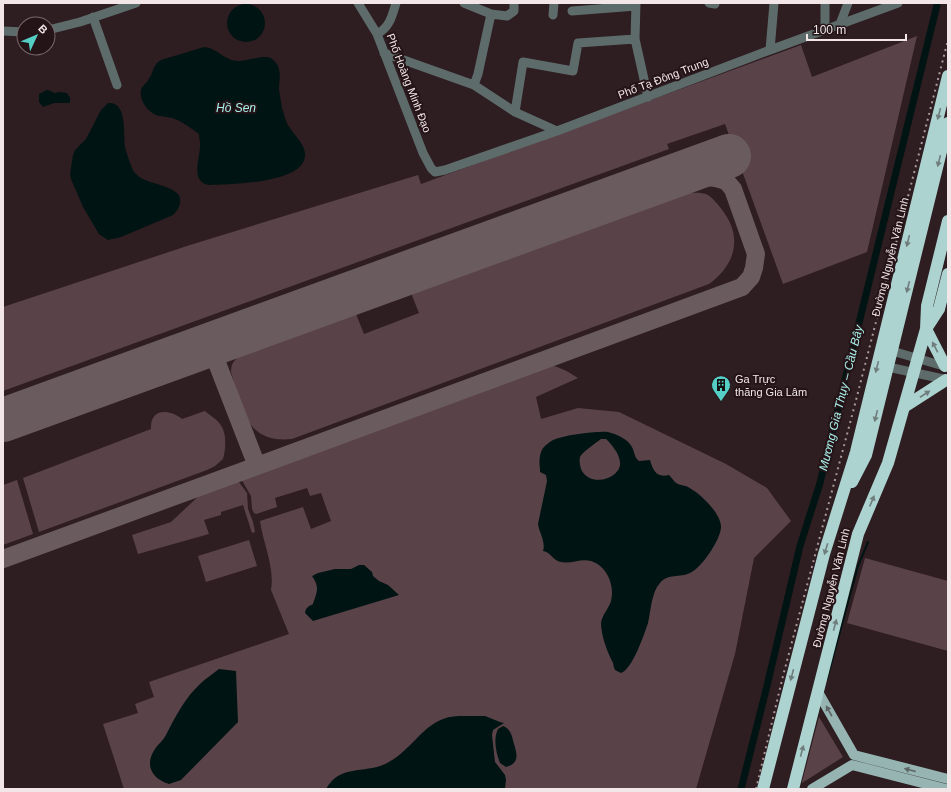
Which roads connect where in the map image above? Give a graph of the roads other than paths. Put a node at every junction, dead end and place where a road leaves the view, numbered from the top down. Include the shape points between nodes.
1 (136, 3) edge
2 (358, 3) edge
3 (396, 3) edge
4 (464, 3) edge
5 (514, 3) edge
6 (554, 3) edge
7 (709, 3) edge
8 (715, 3) edge
9 (774, 3) edge
10 (825, 3) edge
11 (848, 3) edge
12 (898, 3) edge
13 (636, 4) edge
14 (572, 11) dead end
15 (492, 14) junction
16 (553, 15) dead end
17 (93, 17) junction
18 (840, 24) junction
19 (56, 28) edge
20 (825, 30) junction
21 (3, 31) edge
22 (16, 32) edge
23 (377, 34) junction
24 (635, 39) junction
25 (770, 50) junction
26 (384, 53) junction
27 (948, 76) edge
28 (117, 85) dead end
29 (474, 85) junction
30 (648, 97) junction
31 (514, 112) junction
32 (948, 123) edge
33 (557, 131) junction
34 (435, 172) joint
35 (948, 221) edge
36 (917, 227) junction
37 (948, 274) edge
38 (926, 329) junction
39 (892, 351) junction
40 (918, 358) junction
41 (888, 367) junction
42 (946, 367) edge
43 (914, 373) junction
44 (947, 380) edge
45 (904, 407) junction
46 (837, 512) junction
47 (818, 692) junction
48 (853, 760) junction
49 (948, 779) edge
50 (918, 786) edge
51 (763, 789) edge
52 (793, 789) edge
53 (812, 789) edge
54 (946, 789) edge

1 - 17 street
2 - 23 street, Phố Hoàng Minh Đạo
3 - 23 street via 390,22 384,31
4 - 15 street
5 - 15 street via 514,11 507,16
6 - 16 street
7 - 8 street
9 - 25 street
10 - 20 street
11 - 18 street
12 - 18 street, Phố Tạ Đông Trung
13 - 14 street
13 - 24 street
15 - 29 street
17 - 19 street
17 - 28 street
18 - 20 street, Phố Tạ Đông Trung
20 - 25 street, Phố Tạ Đông Trung
21 - 22 street
23 - 26 street, Phố Hoàng Minh Đạo
24 - 30 street
24 - 31 street via 578,43 573,72 523,62
25 - 30 street, Phố Tạ Đông Trung
26 - 29 street
26 - 34 street, Phố Hoàng Minh Đạo via 423,153
27 -> 36 highway, Đường Nguyễn Văn Linh
29 - 31 street
30 - 33 street, Phố Tạ Đông Trung
31 - 33 street
32 -> 36 highway, Đường Nguyễn Văn Linh
33 - 34 street, Phố Tạ Đông Trung
35 - 38 highway, Đường Nguyễn Văn Linh via 927,306
36 -> 39 highway, Đường Nguyễn Văn Linh
36 -> 46 highway, Đường Nguyễn Văn Linh via 856,452
37 - 38 highway, Đường Nguyễn Văn Linh via 939,309
38 - 40 highway, Đường Nguyễn Văn Linh
42 -> 38 highway
39 - 40 street
39 - 41 highway, Đường Nguyễn Văn Linh
40 - 42 street
40 - 43 highway, Đường Nguyễn Văn Linh
41 - 43 street
41 -> 46 highway, Đường Nguyễn Văn Linh via 866,455
43 - 44 street
43 - 45 highway, Đường Nguyễn Văn Linh
45 -> 44 highway
47 -> 45 highway, Đường Nguyễn Văn Linh via 858,534 888,463
46 -> 51 highway, Đường Nguyễn Văn Linh
48 -> 47 main road
52 -> 47 highway, Đường Nguyễn Văn Linh
49 -> 48 main road
48 - 50 main road
48 - 53 main road
50 - 54 main road

